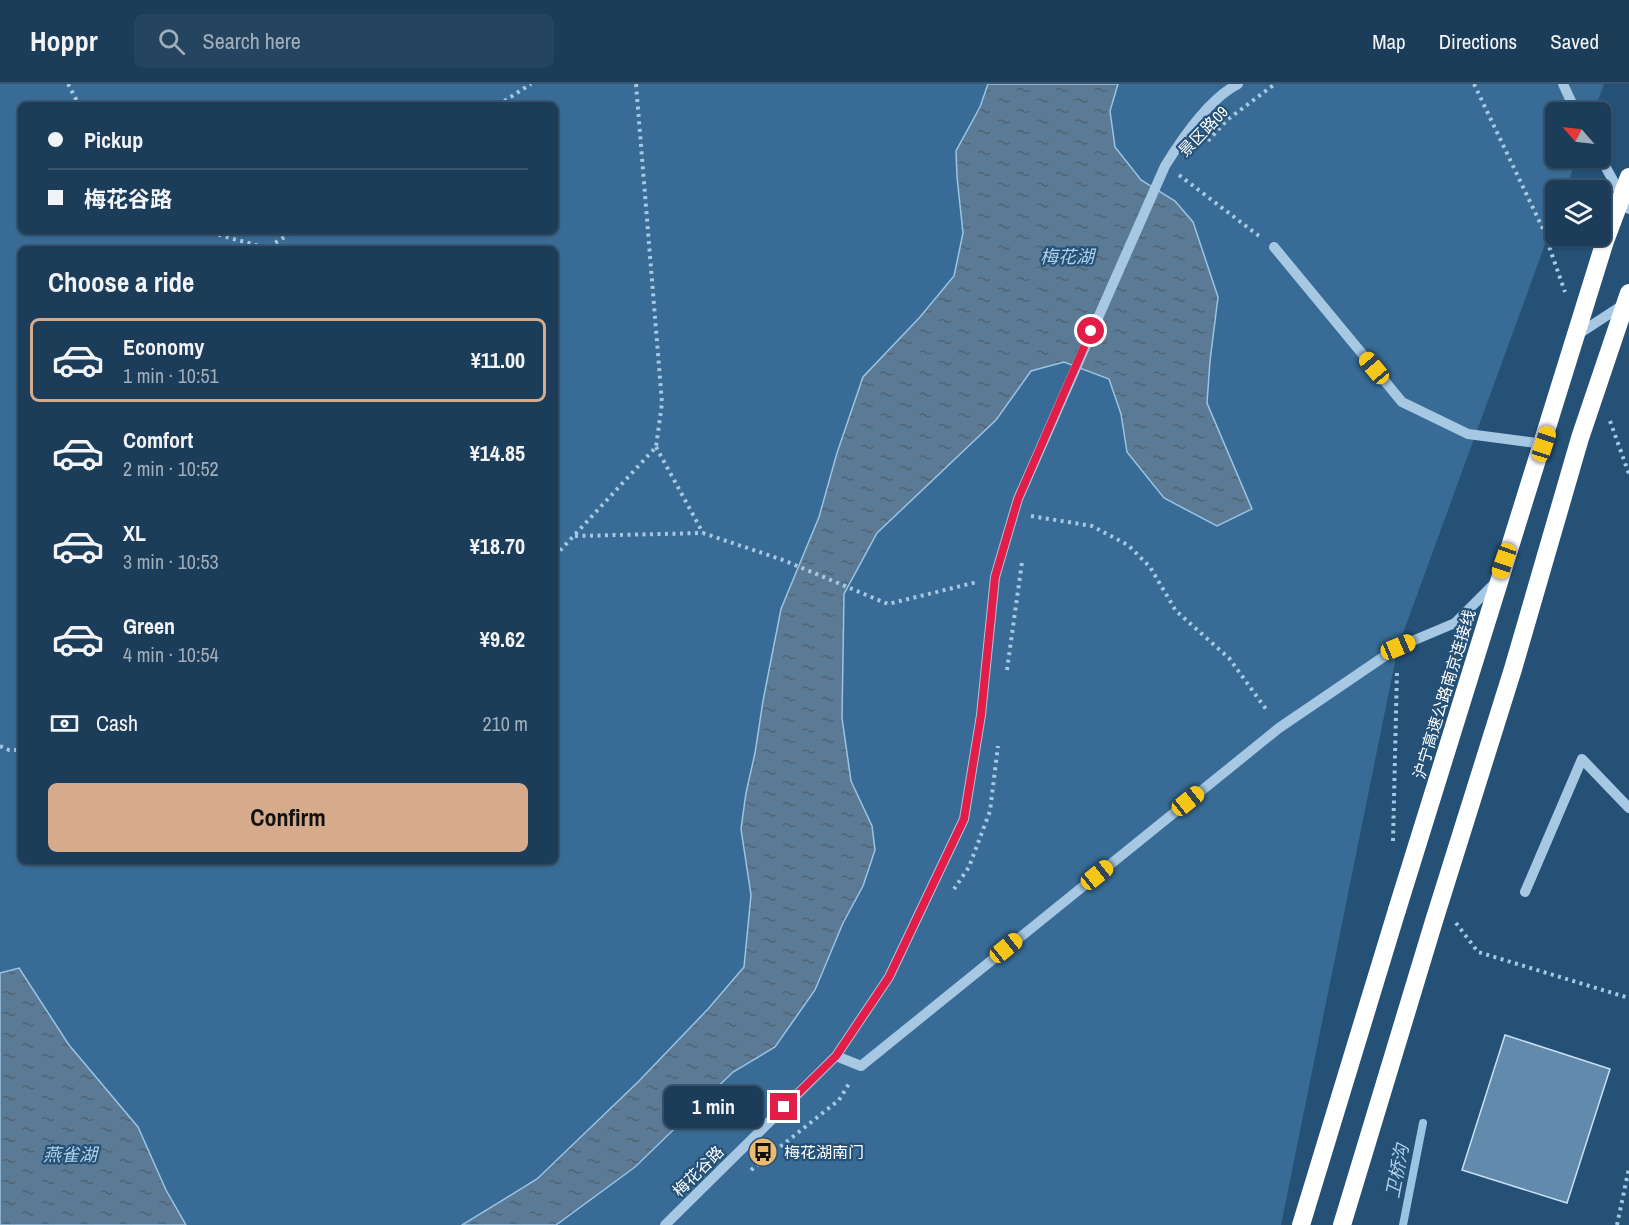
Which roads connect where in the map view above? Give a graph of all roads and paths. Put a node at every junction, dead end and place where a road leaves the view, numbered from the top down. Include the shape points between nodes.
1 (68, 84) edge
2 (531, 84) edge
3 (636, 84) edge
4 (1238, 84) edge
5 (1275, 84) edge
6 (1474, 84) edge
7 (1563, 84) edge
8 (77, 102) edge
9 (503, 102) edge
10 (1571, 102) edge
11 (1206, 143) dead end
12 (1186, 167) dead end
13 (1606, 168) edge
14 (1629, 177) edge
15 (1629, 208) edge
16 (215, 234) edge
17 (289, 234) edge
18 (260, 246) edge
19 (270, 246) edge
20 (1274, 247) joint
21 (1629, 293) edge
22 (1629, 301) edge
23 (1580, 333) junction
24 (1610, 420) dead end
25 (1544, 444) junction
26 (656, 447) junction
27 (1629, 474) edge
28 (1029, 516) dead end
29 (704, 533) junction
30 (574, 536) junction
31 (558, 553) edge
32 (995, 577) junction
33 (1018, 580) dead end
34 (1279, 728) junction
35 (0, 746) edge
36 (18, 750) edge
37 (1629, 808) edge
38 (1525, 892) dead end
39 (836, 1056) junction
40 (1629, 1168) edge
41 (665, 1225) edge
42 (1301, 1225) edge
43 (1342, 1225) edge
44 (1617, 1225) edge

1 - 8 path
2 - 9 path
3 - 26 path via 662,403
4 - 32 street, 梅花谷路 via 1203,114 1180,140 1165,166 1018,499
5 - 11 path, 景区路09 via 1227,120
6 - 23 path via 1543,229
7 - 10 street
12 - 20 path, 景区路09 via 1179,175
13 - 15 street
14 - 42 highway, 沪宁高速公路南京连接线, bridge via 1605,241
16 - 18 path
17 - 19 path
20 - 25 street via 1402,402 1468,434
21 - 43 highway, bridge via 1580,438
22 - 23 street
23 - 25 street
24 - 27 path
25 - 34 street via 1497,581 1455,623 1398,647
26 - 29 path
26 - 30 path
28 - 34 path via 1092,526 1128,546 1150,567 1176,611 1228,657
29 - 30 path
29 - 32 path via 783,560 888,604
30 - 31 path
32 - 33 path
32 - 39 street, 梅花谷路 via 981,715 964,819 889,977
34 - 39 street via 861,1066
35 - 36 path
37 - 38 street via 1582,759
39 - 41 street, 梅花谷路
40 - 44 path

